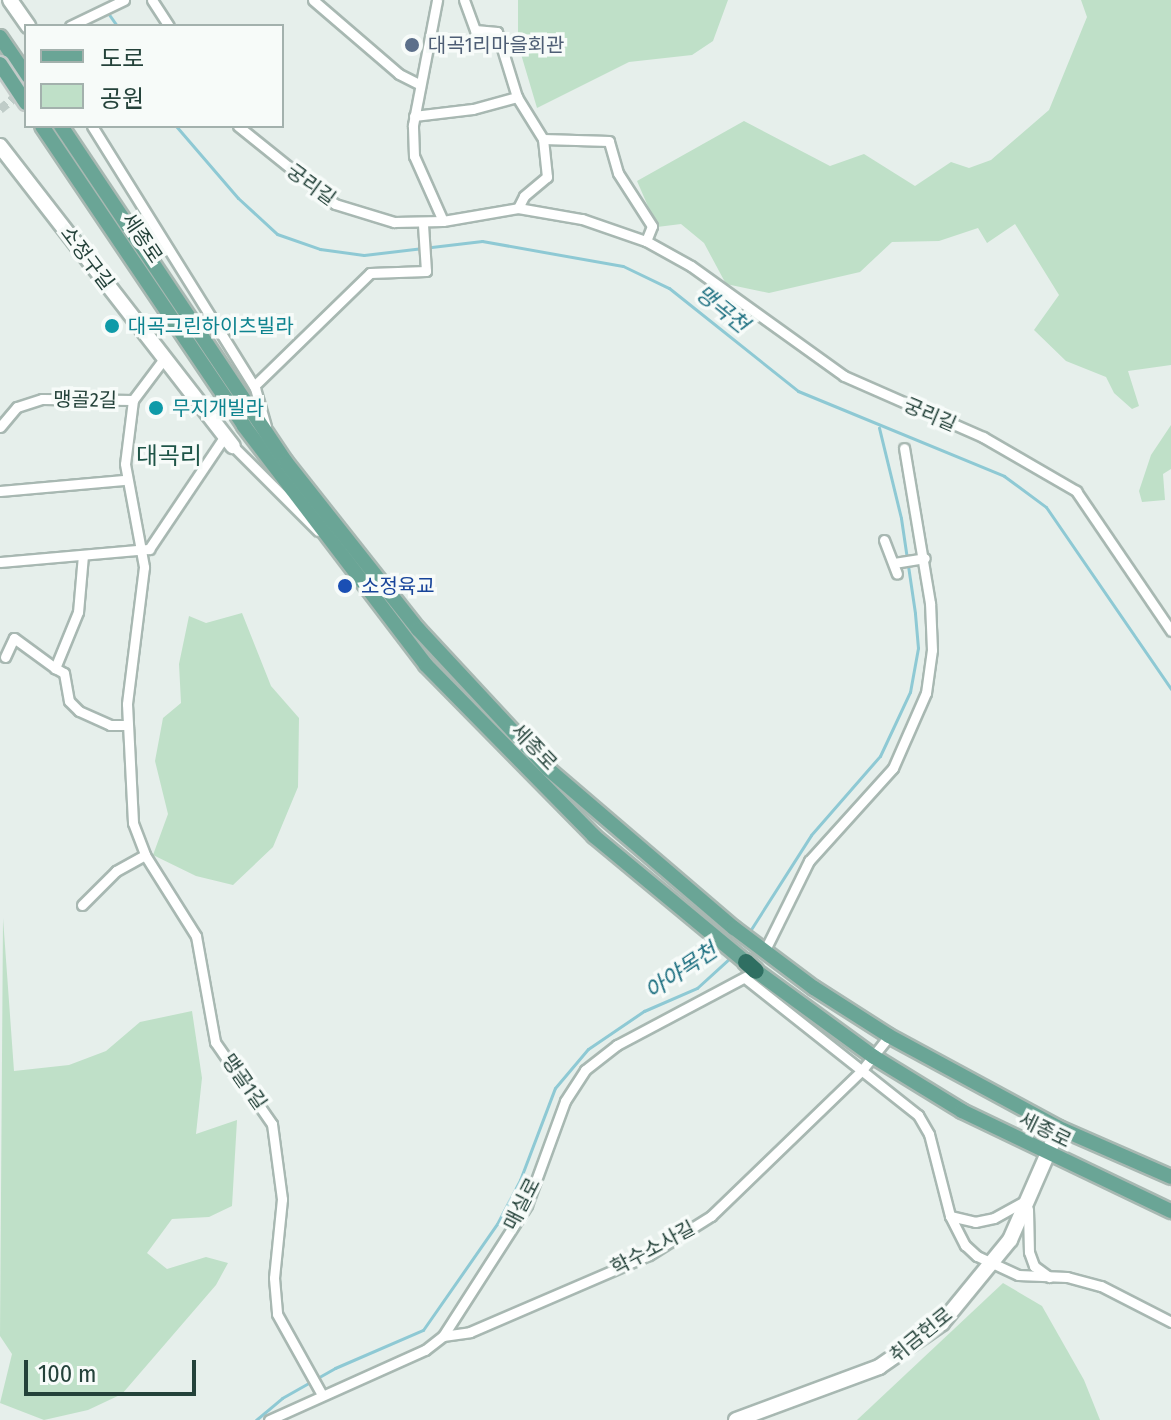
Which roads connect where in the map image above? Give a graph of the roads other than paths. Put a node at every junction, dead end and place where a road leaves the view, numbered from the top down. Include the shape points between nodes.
1 (10, 0) edge
2 (124, 0) edge
3 (152, 0) edge
4 (313, 0) edge
5 (437, 0) edge
6 (464, 0) edge
7 (27, 24) edge
8 (74, 24) edge
9 (168, 24) edge
10 (0, 37) edge
11 (0, 64) edge
12 (24, 72) edge
13 (417, 83) junction
14 (517, 97) junction
15 (24, 100) edge
16 (414, 116) junction
17 (43, 128) edge
18 (62, 128) edge
19 (93, 128) edge
20 (240, 128) edge
21 (543, 139) junction
22 (0, 146) edge
23 (518, 208) junction
24 (443, 221) junction
25 (423, 224) junction
26 (646, 241) junction
27 (163, 360) junction
28 (254, 386) junction
29 (133, 400) junction
30 (0, 427) edge
31 (269, 437) junction
32 (229, 441) junction
33 (904, 448) dead end
34 (124, 480) junction
35 (0, 491) edge
36 (884, 540) dead end
37 (335, 547) junction
38 (140, 550) junction
39 (83, 555) junction
40 (925, 558) junction
41 (0, 562) edge
42 (894, 563) junction
43 (897, 574) dead end
44 (1171, 631) edge
45 (5, 657) dead end
46 (55, 668) junction
47 (127, 725) junction
48 (145, 855) junction
49 (82, 905) dead end
50 (759, 948) junction
51 (749, 970) junction
52 (889, 1036) junction
53 (874, 1057) junction
54 (862, 1070) junction
55 (1059, 1128) junction
56 (1048, 1155) junction
57 (1171, 1177) edge
58 (1028, 1199) junction
59 (1171, 1211) edge
60 (950, 1216) junction
61 (994, 1266) junction
62 (1049, 1277) junction
63 (1171, 1322) edge
64 (443, 1336) junction
65 (321, 1393) junction
66 (269, 1420) edge
67 (736, 1420) edge

1 - 7 main road
2 - 8 street
3 - 9 street
4 - 13 street via 399,74
5 - 13 street
6 - 14 street via 475,30 497,32
10 - 12 main road
11 - 15 main road, bridge
13 - 16 street
14 - 16 street
14 - 21 street
16 - 24 street via 414,156
17 - 37 main road, 세종로 via 244,426
18 - 31 main road, 세종로
19 - 28 street
20 - 25 street, 궁리길 via 335,204 359,214
21 - 23 street via 547,177
21 - 26 street via 609,141 618,173 652,226
22 - 27 main road, 소정구길
23 - 24 street, 궁리길
23 - 26 street, 궁리길 via 582,219
24 - 25 street, 궁리길
25 - 28 street via 426,271 370,273
26 - 44 street, 궁리길 via 691,266 844,376 983,437 1076,491
27 - 29 street
27 - 32 main road, 소정구길
28 - 31 street
29 - 30 street, 맹골2길 via 42,399 17,407
29 - 34 street, 맹골1길
31 - 50 main road, 세종로 via 368,570 547,768
32 - 37 street
32 - 38 street via 155,544
33 - 40 street
34 - 35 street
34 - 38 street, 맹골1길
36 - 42 street
37 - 51 main road, 세종로 via 426,665 594,836
38 - 39 street
38 - 47 street, 맹골1길 via 144,567 128,671
39 - 41 street
39 - 46 street via 78,612
40 - 42 street
40 - 50 street via 932,650 926,693 911,734 893,768 809,861
42 - 43 street
45 - 46 street via 14,638
46 - 47 street via 64,673 69,701 79,711 110,725
47 - 48 street, 맹골1길 via 133,823
48 - 49 street via 116,871
48 - 65 street, 맹골1길 via 196,936 215,1042 272,1124 282,1199 275,1266 277,1314
50 - 52 main road, 세종로
51 - 53 main road, 세종로
51 - 54 street
51 - 64 street, 매실로 via 617,1045 585,1070 565,1101 527,1205
52 - 53 street, 학수소사길
52 - 55 main road, 세종로
53 - 54 street, 학수소사길
53 - 56 main road, 세종로
54 - 60 street via 918,1115 929,1134
54 - 64 street, 학수소사길 via 711,1216 673,1241 470,1332
55 - 56 main road, 취금헌로
55 - 57 main road, 세종로
56 - 58 main road, 취금헌로
56 - 59 main road, 세종로
58 - 60 street via 994,1218 975,1222
58 - 61 main road, 취금헌로
58 - 62 street via 1029,1252 1034,1266
60 - 61 street via 965,1245
61 - 62 street
61 - 67 main road, 취금헌로 via 942,1323 879,1367
62 - 63 street via 1101,1286
64 - 65 street, 매실로 via 425,1350
65 - 66 street, 매실로

